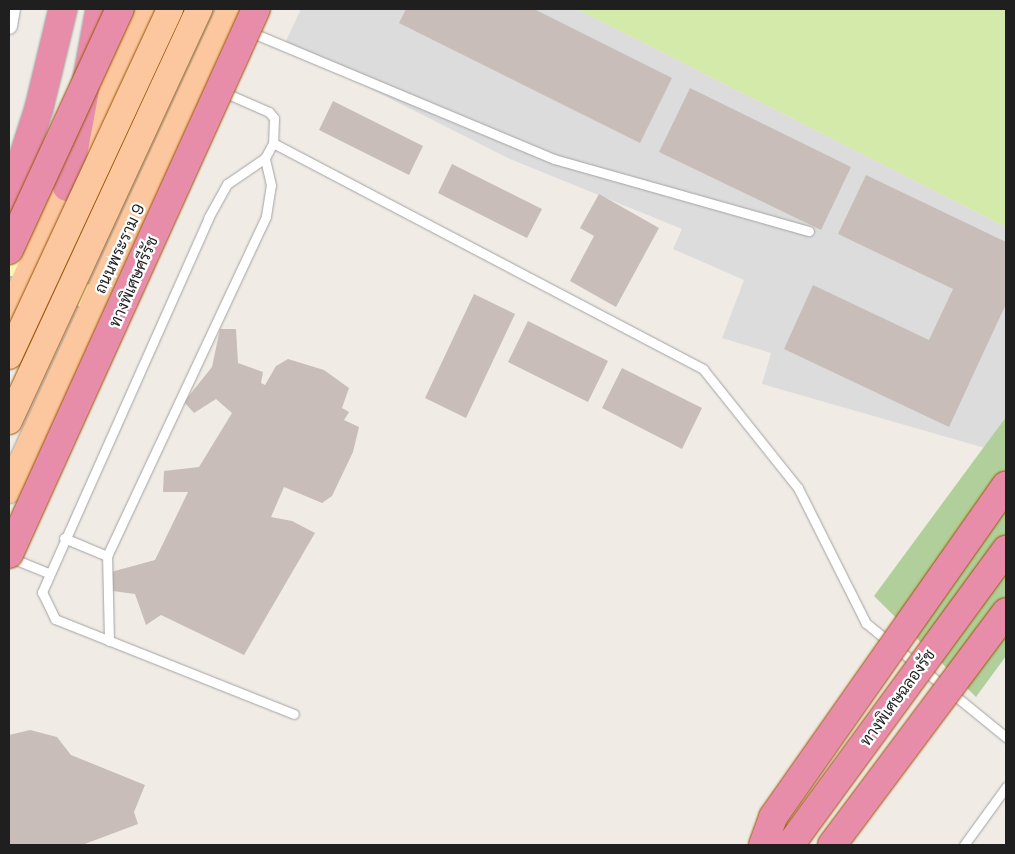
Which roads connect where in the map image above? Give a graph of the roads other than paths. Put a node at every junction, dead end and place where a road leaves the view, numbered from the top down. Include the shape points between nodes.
1 (12, 9) edge
2 (63, 9) edge
3 (100, 9) edge
4 (120, 9) edge
5 (150, 9) edge
6 (170, 9) edge
7 (199, 9) edge
8 (256, 9) edge
9 (228, 15) edge
10 (9, 26) edge
11 (198, 80) junction
12 (273, 143) junction
13 (265, 158) junction
14 (68, 187) junction
15 (9, 201) edge
16 (809, 230) dead end
17 (43, 239) junction
18 (9, 246) edge
19 (9, 250) edge
20 (19, 267) edge
21 (96, 301) junction
22 (9, 313) edge
23 (76, 342) junction
24 (9, 356) edge
25 (9, 421) edge
26 (1006, 486) edge
27 (9, 490) edge
28 (64, 538) junction
29 (1006, 550) edge
30 (9, 555) edge
31 (107, 556) junction
32 (48, 573) junction
33 (1006, 612) edge
34 (109, 641) junction
35 (294, 714) dead end
36 (1006, 736) edge
37 (1006, 787) edge
38 (763, 845) edge
39 (790, 845) edge
40 (832, 845) edge
41 (964, 845) edge

1 - 10 street
2 - 15 highway via 39,108
3 - 14 highway
4 - 19 highway, bridge
5 - 14 main road
6 - 24 main road, bridge
7 - 25 main road, ถนนพระราม 9, bridge
8 - 30 highway, ทางพิเศษศรีรัช, bridge
9 - 11 main road, ถนนพระราม 9
9 - 16 lane via 554,159
11 - 12 lane via 269,112 274,118
11 - 21 main road, ถนนพระราม 9
12 - 13 lane
12 - 36 lane via 703,369 798,488 866,623
13 - 28 lane via 227,184 209,217
13 - 31 lane via 270,185 266,216
14 - 17 main road
17 - 18 main road
17 - 20 main road
20 - 21 street
20 - 22 main road
21 - 23 main road, ถนนพระราม 9
22 - 23 street
23 - 27 main road, ถนนพระราม 9
26 - 38 highway, bridge via 773,818
28 - 31 lane
28 - 32 lane
29 - 39 highway, ทางพิเศษฉลองรัช, bridge
30 - 32 lane
31 - 34 lane
32 - 34 lane via 42,592 55,619
33 - 40 highway, bridge
34 - 35 lane
37 - 41 lane

